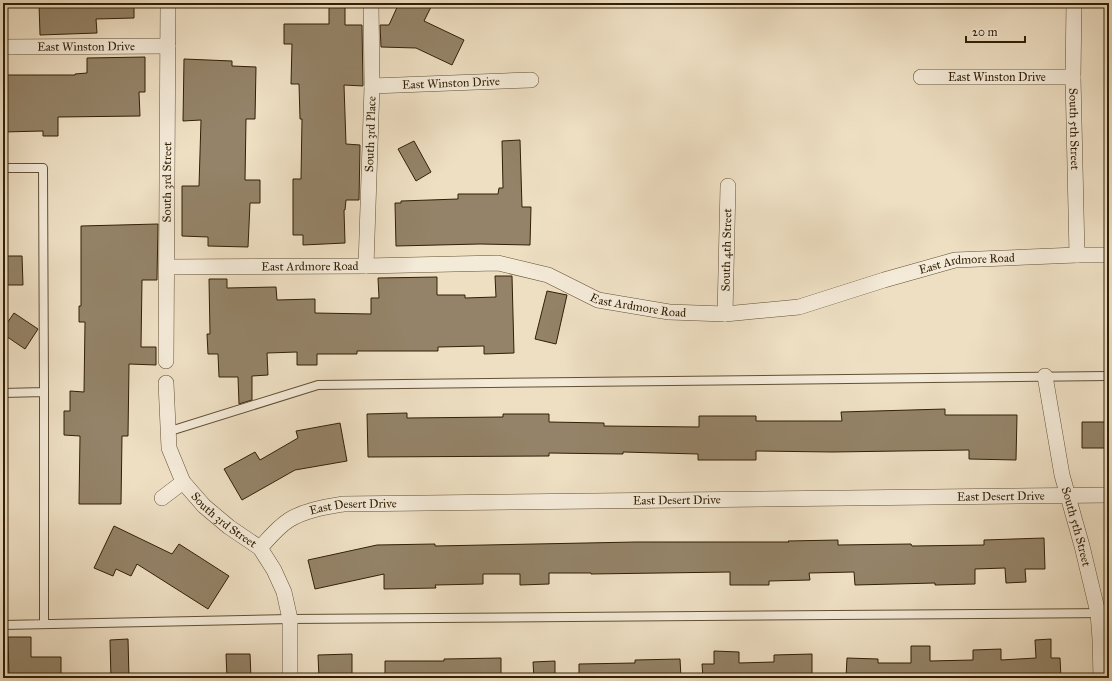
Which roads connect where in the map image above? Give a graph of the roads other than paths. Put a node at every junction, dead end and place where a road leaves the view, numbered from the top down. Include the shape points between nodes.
1 (168, 3) edge
2 (371, 3) edge
3 (1074, 3) edge
4 (168, 46) junction
5 (3, 47) edge
6 (1073, 77) junction
7 (921, 78) dead end
8 (531, 80) dead end
9 (372, 86) junction
10 (3, 168) edge
11 (728, 186) dead end
12 (1077, 255) junction
13 (1109, 255) edge
14 (366, 266) junction
15 (167, 267) junction
16 (726, 314) junction
17 (166, 361) dead end
18 (1045, 376) junction
19 (1109, 376) edge
20 (166, 383) dead end
21 (44, 392) junction
22 (3, 393) edge
23 (168, 432) junction
24 (183, 482) junction
25 (1109, 495) edge
26 (1068, 496) junction
27 (162, 498) dead end
28 (260, 548) junction
29 (1103, 613) edge
30 (290, 619) junction
31 (44, 624) junction
32 (3, 625) edge
33 (290, 678) edge
34 (1101, 678) edge

1 - 4 street, South 3rd Street
2 - 9 street, South 3rd Place
3 - 6 street, South 5th Street
4 - 5 street, East Winston Drive
4 - 15 street, South 3rd Street
6 - 7 street, East Winston Drive
6 - 12 street, South 5th Street
8 - 9 street, East Winston Drive
9 - 14 street, South 3rd Place
10 - 21 lane via 43,168
11 - 16 street, South 4th Street
12 - 13 street, East Ardmore Road
12 - 16 street, East Ardmore Road via 955,260 799,307
14 - 15 street, East Ardmore Road
14 - 16 street, East Ardmore Road via 498,263 548,275 598,300 669,312
15 - 17 street, South 3rd Street
18 - 19 lane
18 - 23 lane via 318,385
18 - 26 street, South 5th Street
20 - 23 street, South 3rd Street
21 - 22 lane
21 - 31 lane
23 - 24 street, South 3rd Street via 169,448
24 - 27 street
24 - 28 street, South 3rd Street via 204,506
25 - 26 street, East Desert Drive
26 - 28 street, East Desert Drive via 343,504 318,508 290,520
26 - 29 street, South 5th Street
28 - 30 street, South 3rd Street via 284,592
29 - 30 lane
29 - 34 street, South 5th Street via 1100,639
30 - 31 lane
30 - 33 street, South 3rd Street
31 - 32 lane

